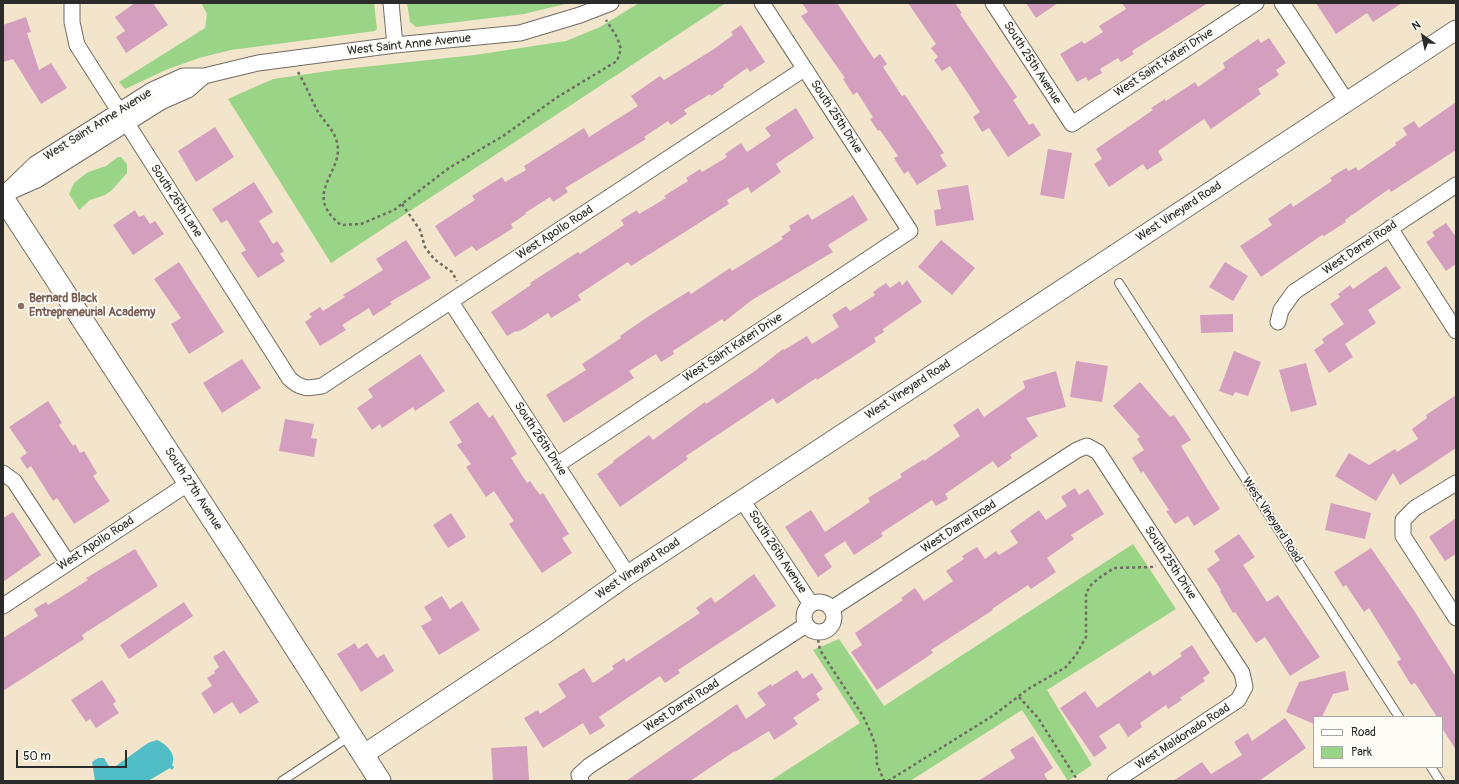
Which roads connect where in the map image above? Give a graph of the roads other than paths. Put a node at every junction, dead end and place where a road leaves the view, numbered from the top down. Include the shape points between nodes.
1 (72, 3) edge
2 (392, 3) edge
3 (762, 3) edge
4 (993, 3) edge
5 (1256, 3) edge
6 (1282, 3) edge
7 (605, 6) edge
8 (1456, 30) edge
9 (395, 44) junction
10 (804, 69) junction
11 (1347, 102) junction
12 (123, 117) junction
13 (1072, 124) joint
14 (1456, 185) edge
15 (3, 196) edge
16 (1390, 228) junction
17 (910, 231) joint
18 (1119, 283) dead end
19 (451, 302) junction
20 (1278, 322) dead end
21 (1456, 331) edge
22 (303, 388) joint
23 (1088, 446) joint
24 (557, 465) junction
25 (3, 473) edge
26 (189, 483) junction
27 (1456, 483) edge
28 (742, 500) junction
29 (68, 563) junction
30 (628, 575) junction
31 (811, 604) junction
32 (3, 606) edge
33 (831, 609) junction
34 (1456, 618) edge
35 (812, 628) junction
36 (1245, 687) joint
37 (1398, 716) edge
38 (351, 736) junction
39 (363, 755) junction
40 (1432, 768) edge
41 (580, 778) edge
42 (282, 781) edge
43 (380, 781) edge
44 (1115, 781) edge
45 (1440, 781) edge

1 - 12 street, South 26th Lane via 72,22 77,44
2 - 9 street
3 - 10 street, South 25th Drive
4 - 13 street, South 25th Avenue
5 - 13 street, West Saint Kateri Drive
6 - 11 street
7 - 9 street, West Saint Anne Avenue via 520,33
8 - 11 street, West Vineyard Road
9 - 12 street, West Saint Anne Avenue via 244,66 204,76 183,76 152,90
10 - 17 street, South 25th Drive
10 - 19 street, West Apollo Road
11 - 28 street, West Vineyard Road
12 - 15 street, West Saint Anne Avenue via 30,168
12 - 22 street, South 26th Lane via 290,378
14 - 16 street, West Darrel Road
15 - 26 main road, South 27th Avenue
16 - 20 street, West Darrel Road via 1294,292 1281,310
16 - 21 street
17 - 24 street, West Saint Kateri Drive
18 - 37 lane, West Vineyard Road
19 - 22 street, West Apollo Road via 322,386
19 - 24 street, South 26th Drive
23 - 33 street, West Darrel Road via 1077,450
23 - 36 street, South 25th Drive via 1098,452 1242,673
24 - 30 street, South 26th Drive
25 - 29 street via 14,481
26 - 29 street, West Apollo Road
26 - 38 main road, South 27th Avenue
27 - 34 street via 1415,508 1403,520 1404,536
28 - 30 street, West Vineyard Road
28 - 31 street, South 26th Avenue
29 - 32 street, West Apollo Road
30 - 39 street, West Vineyard Road
31 - 33 street via 820,602 827,604
31 - 35 street via 805,612 804,619
33 - 35 street, West Darrel Road via 834,615 829,628
35 - 41 street, West Darrel Road via 589,766
36 - 44 street, West Maldonado Road via 1238,700
38 - 39 main road, South 27th Avenue
38 - 42 lane
39 - 43 main road, South 27th Avenue
40 - 45 lane

